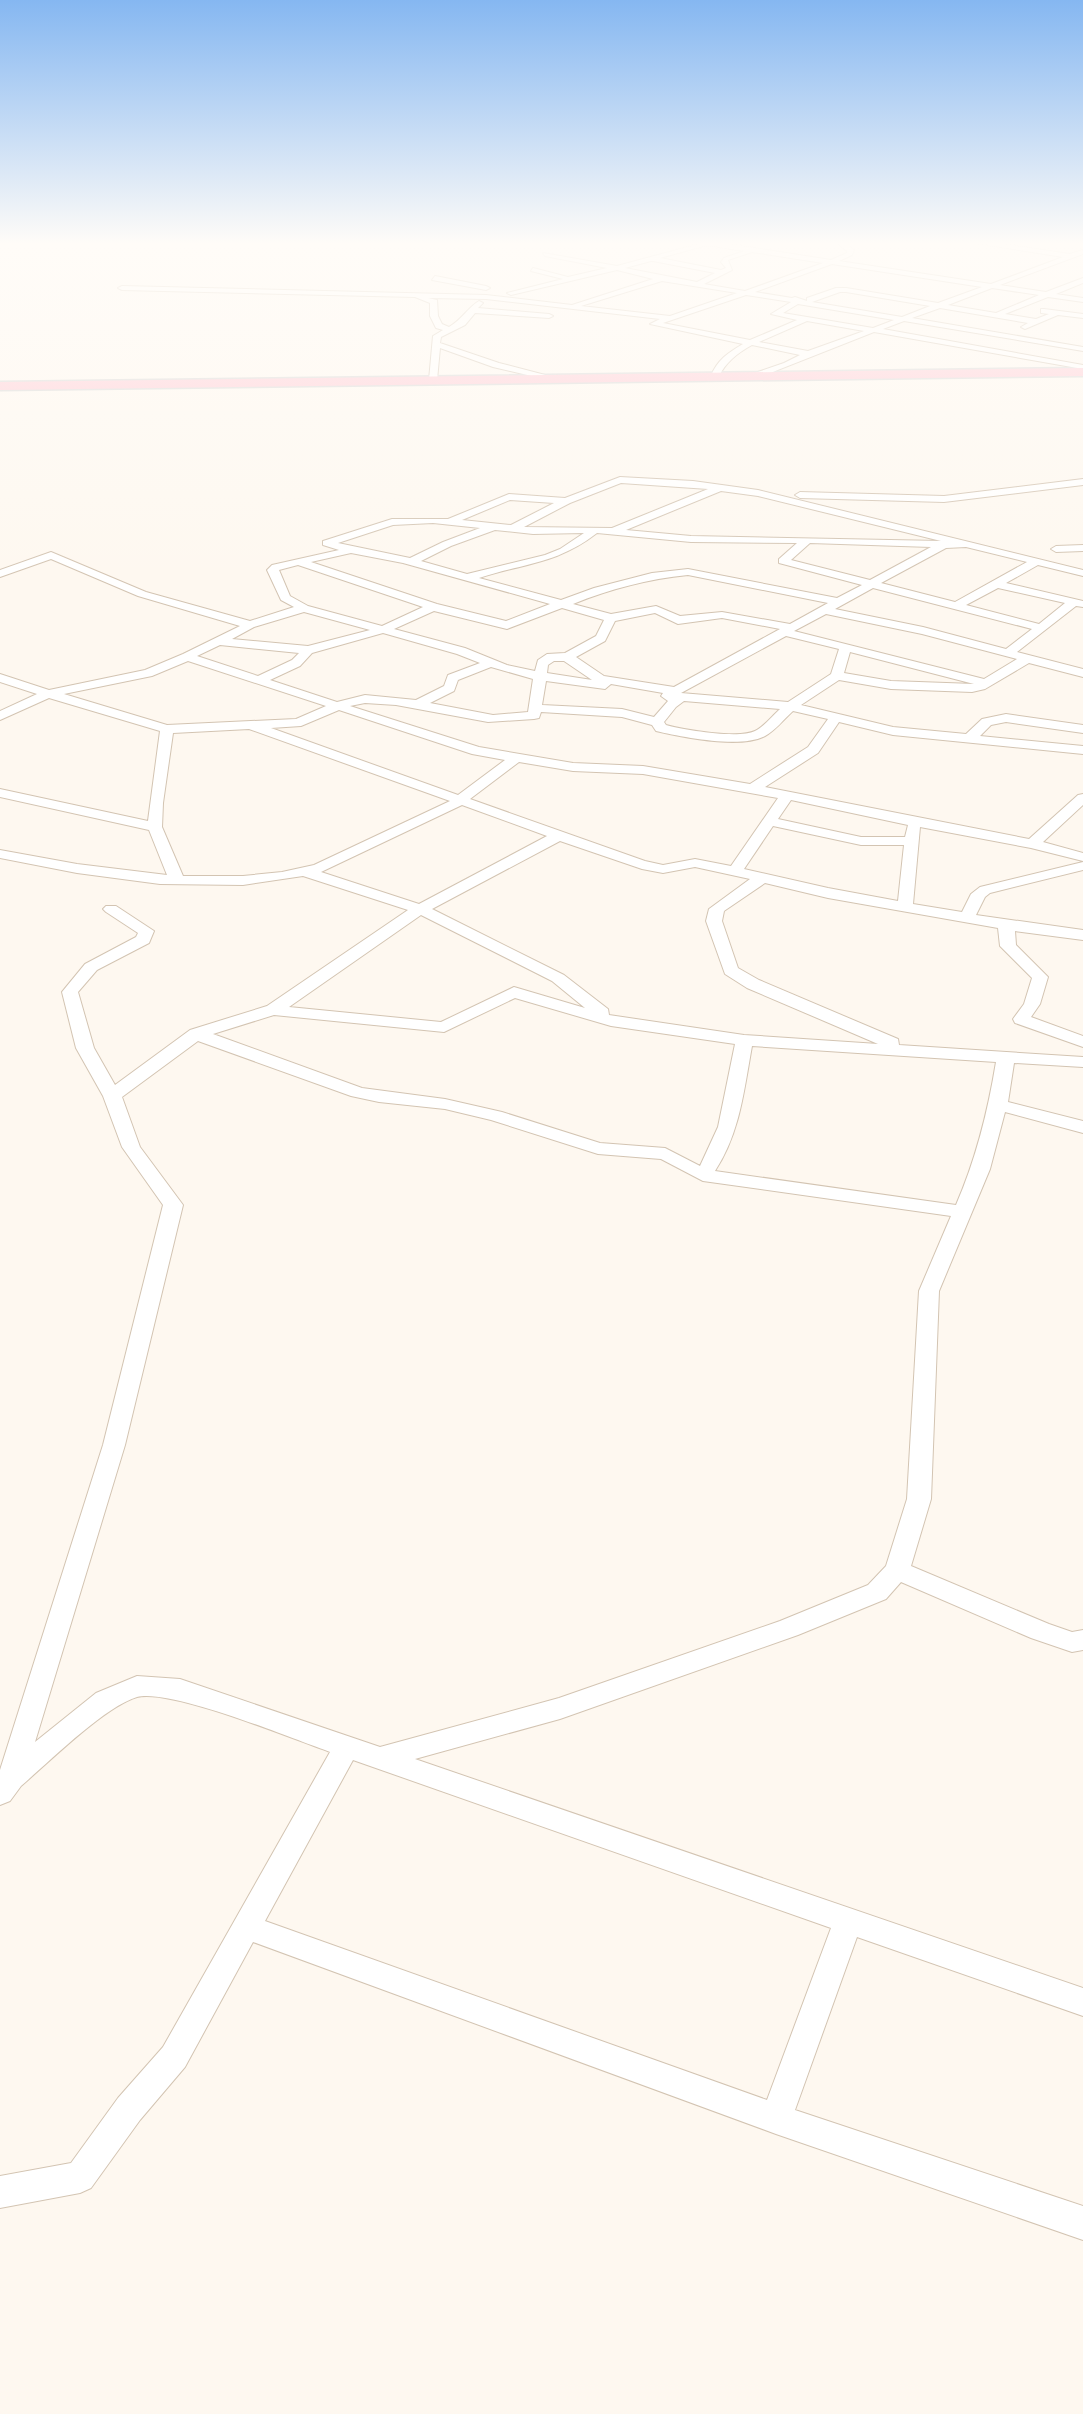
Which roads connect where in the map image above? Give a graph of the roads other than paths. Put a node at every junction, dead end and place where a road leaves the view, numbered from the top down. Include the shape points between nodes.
1 (436, 354) edge
2 (464, 354) edge
3 (734, 354) edge
4 (807, 354) edge
5 (1012, 354) edge
6 (1046, 354) edge
7 (1035, 358) junction
8 (1083, 367) edge
9 (1083, 372) edge
10 (715, 376) junction
11 (754, 376) junction
12 (546, 378) junction
13 (433, 380) junction
14 (0, 386) edge
15 (1083, 482) edge
16 (721, 487) junction
17 (758, 493) junction
18 (566, 501) junction
19 (449, 522) junction
20 (496, 526) junction
21 (514, 528) junction
22 (595, 530) junction
23 (614, 531) junction
24 (807, 540) junction
25 (944, 545) junction
26 (962, 545) junction
27 (1083, 548) edge
28 (1056, 549) dead end
29 (351, 550) junction
30 (298, 562) junction
31 (411, 562) junction
32 (1036, 562) junction
33 (1083, 573) edge
34 (0, 574) edge
35 (466, 578) junction
36 (996, 584) junction
37 (870, 585) junction
38 (839, 602) junction
39 (1079, 603) edge
40 (562, 606) junction
41 (956, 606) junction
42 (433, 607) junction
43 (304, 608) junction
44 (825, 610) junction
45 (611, 618) junction
46 (250, 625) junction
47 (1041, 628) junction
48 (382, 630) junction
49 (788, 630) junction
50 (218, 641) junction
51 (845, 648) junction
52 (308, 651) junction
53 (1007, 654) junction
54 (187, 657) junction
55 (567, 657) junction
56 (1027, 659) junction
57 (489, 664) junction
58 (1083, 673) edge
59 (538, 676) junction
60 (837, 676) junction
61 (0, 678) edge
62 (260, 680) junction
63 (600, 681) junction
64 (986, 683) junction
65 (47, 694) junction
66 (673, 698) junction
67 (419, 704) junction
68 (339, 705) junction
69 (790, 706) junction
70 (536, 708) junction
71 (622, 713) junction
72 (0, 716) edge
73 (836, 717) junction
74 (657, 722) junction
75 (250, 725) junction
76 (167, 729) junction
77 (1083, 729) edge
78 (970, 738) junction
79 (1083, 750) edge
80 (516, 758) junction
81 (752, 789) junction
82 (0, 793) edge
83 (787, 795) junction
84 (1083, 798) edge
85 (461, 800) junction
86 (769, 821) junction
87 (914, 822) junction
88 (155, 827) junction
89 (559, 836) junction
90 (911, 840) junction
91 (1032, 844) junction
92 (0, 854) edge
93 (1083, 857) edge
94 (1083, 866) edge
95 (306, 872) junction
96 (734, 873) junction
97 (761, 879) junction
98 (177, 880) junction
99 (905, 907) junction
100 (111, 909) dead end
101 (420, 909) junction
102 (967, 918) junction
103 (1006, 925) junction
104 (1083, 935) edge
105 (273, 1010) junction
106 (612, 1021) junction
107 (195, 1034) junction
108 (744, 1040) junction
109 (1083, 1042) edge
110 (905, 1049) junction
111 (1006, 1056) junction
112 (1083, 1062) edge
113 (112, 1096) junction
114 (998, 1105) junction
115 (1083, 1127) edge
116 (703, 1175) junction
117 (964, 1212) junction
118 (897, 1570) junction
119 (1083, 1640) edge
120 (347, 1747) junction
121 (380, 1758) junction
122 (5, 1785) edge
123 (848, 1920) junction
124 (247, 1927) junction
125 (1083, 2001) edge
126 (776, 2118) junction
127 (0, 2192) edge
128 (1083, 2223) edge

1 - 13 street
2 - 12 street
3 - 10 street via 717,367
4 - 11 street
5 - 7 street
6 - 7 street
7 - 8 street
9 - 11 highway
10 - 11 highway
10 - 12 highway
12 - 13 highway
13 - 14 highway
15 - 17 street via 944,499
16 - 17 street
16 - 18 street via 620,480
16 - 23 street
17 - 26 street
18 - 19 street via 509,497
18 - 21 street
19 - 20 street
19 - 29 street via 392,522 327,543
20 - 21 street
20 - 31 street
21 - 22 street
22 - 23 street
22 - 35 street via 572,548 546,559
23 - 24 street via 691,539
24 - 25 street
24 - 37 street via 783,561
25 - 26 street
25 - 37 street
26 - 32 street
27 - 28 street
29 - 30 street
29 - 31 street
30 - 42 street
30 - 43 street via 273,570 285,598
31 - 35 street
32 - 33 street
32 - 36 street
34 - 46 street via 51,555 142,594
35 - 40 street
36 - 39 street
36 - 41 street
37 - 38 street
37 - 41 street
38 - 40 street via 688,572 634,579
38 - 44 street
39 - 47 street
40 - 42 street via 507,625
40 - 45 street
41 - 47 street
42 - 48 street
43 - 46 street
43 - 48 street
44 - 49 street
44 - 53 street
45 - 49 street via 656,609 678,620 722,615
45 - 55 street via 601,638
46 - 50 street
47 - 53 street
48 - 52 street
48 - 57 street via 461,651
49 - 51 street
49 - 66 street
50 - 52 street
50 - 54 street
51 - 60 street
51 - 64 street
52 - 62 street via 296,663
53 - 56 street
54 - 62 street
54 - 65 street via 137,677
55 - 59 street via 551,657 542,663
55 - 63 street
56 - 58 street
56 - 64 street
57 - 59 street
57 - 67 street via 457,674 450,688
59 - 63 street
59 - 70 street
60 - 64 street via 891,685 972,688
60 - 69 street
61 - 65 street
62 - 68 street
63 - 66 street
65 - 72 street
65 - 76 street
66 - 69 street
66 - 71 street
66 - 74 street
67 - 68 street via 368,699
67 - 70 street via 490,718 534,715
68 - 75 street via 305,721
68 - 80 street via 443,741
69 - 73 street
69 - 74 street via 751,737 702,736 666,730
70 - 71 street
71 - 74 street
73 - 78 street via 893,731
73 - 81 street via 813,750
75 - 76 street
75 - 85 street
76 - 88 street
77 - 78 street via 1006,718 987,722
78 - 79 street
80 - 81 street via 573,767 643,770
80 - 85 street
81 - 83 street
82 - 88 street
83 - 86 street
83 - 87 street
84 - 91 street
85 - 89 street
85 - 95 street
86 - 90 street via 861,841
86 - 96 street
87 - 90 street
87 - 91 street
88 - 98 street
89 - 96 street via 642,865 663,869 695,863
89 - 101 street
90 - 99 street
91 - 93 street
92 - 98 street via 106,874
94 - 102 street via 986,890 979,894
95 - 98 street via 259,880
95 - 101 street
96 - 97 street
97 - 99 street
97 - 110 street via 717,909 714,921 731,971
99 - 102 street
100 - 113 street via 146,931 143,940 91,968 70,992 85,1048
101 - 105 street
101 - 106 street via 558,978
102 - 103 street
103 - 104 street
103 - 109 street via 1008,946 1040,977 1032,1004 1021,1019
105 - 106 street via 444,1027 514,992
105 - 107 street
106 - 108 street
107 - 113 street
107 - 116 street via 357,1092 445,1104 598,1148 665,1154
108 - 110 street
108 - 116 street via 728,1132 717,1158
110 - 111 street
111 - 112 street
111 - 114 street
113 - 122 street via 131,1147 173,1205 114,1445
114 - 115 street
114 - 117 street via 981,1169
116 - 117 street
117 - 118 street via 928,1291 919,1499
118 - 119 street via 1040,1631 1072,1642
118 - 121 street via 877,1592 789,1628 560,1708
120 - 121 street
120 - 122 street via 180,1689 137,1686 105,1700
120 - 124 street
121 - 123 street
123 - 125 street
123 - 126 street
124 - 126 street
124 - 127 street via 174,2057 129,2109 80,2176
126 - 128 street

